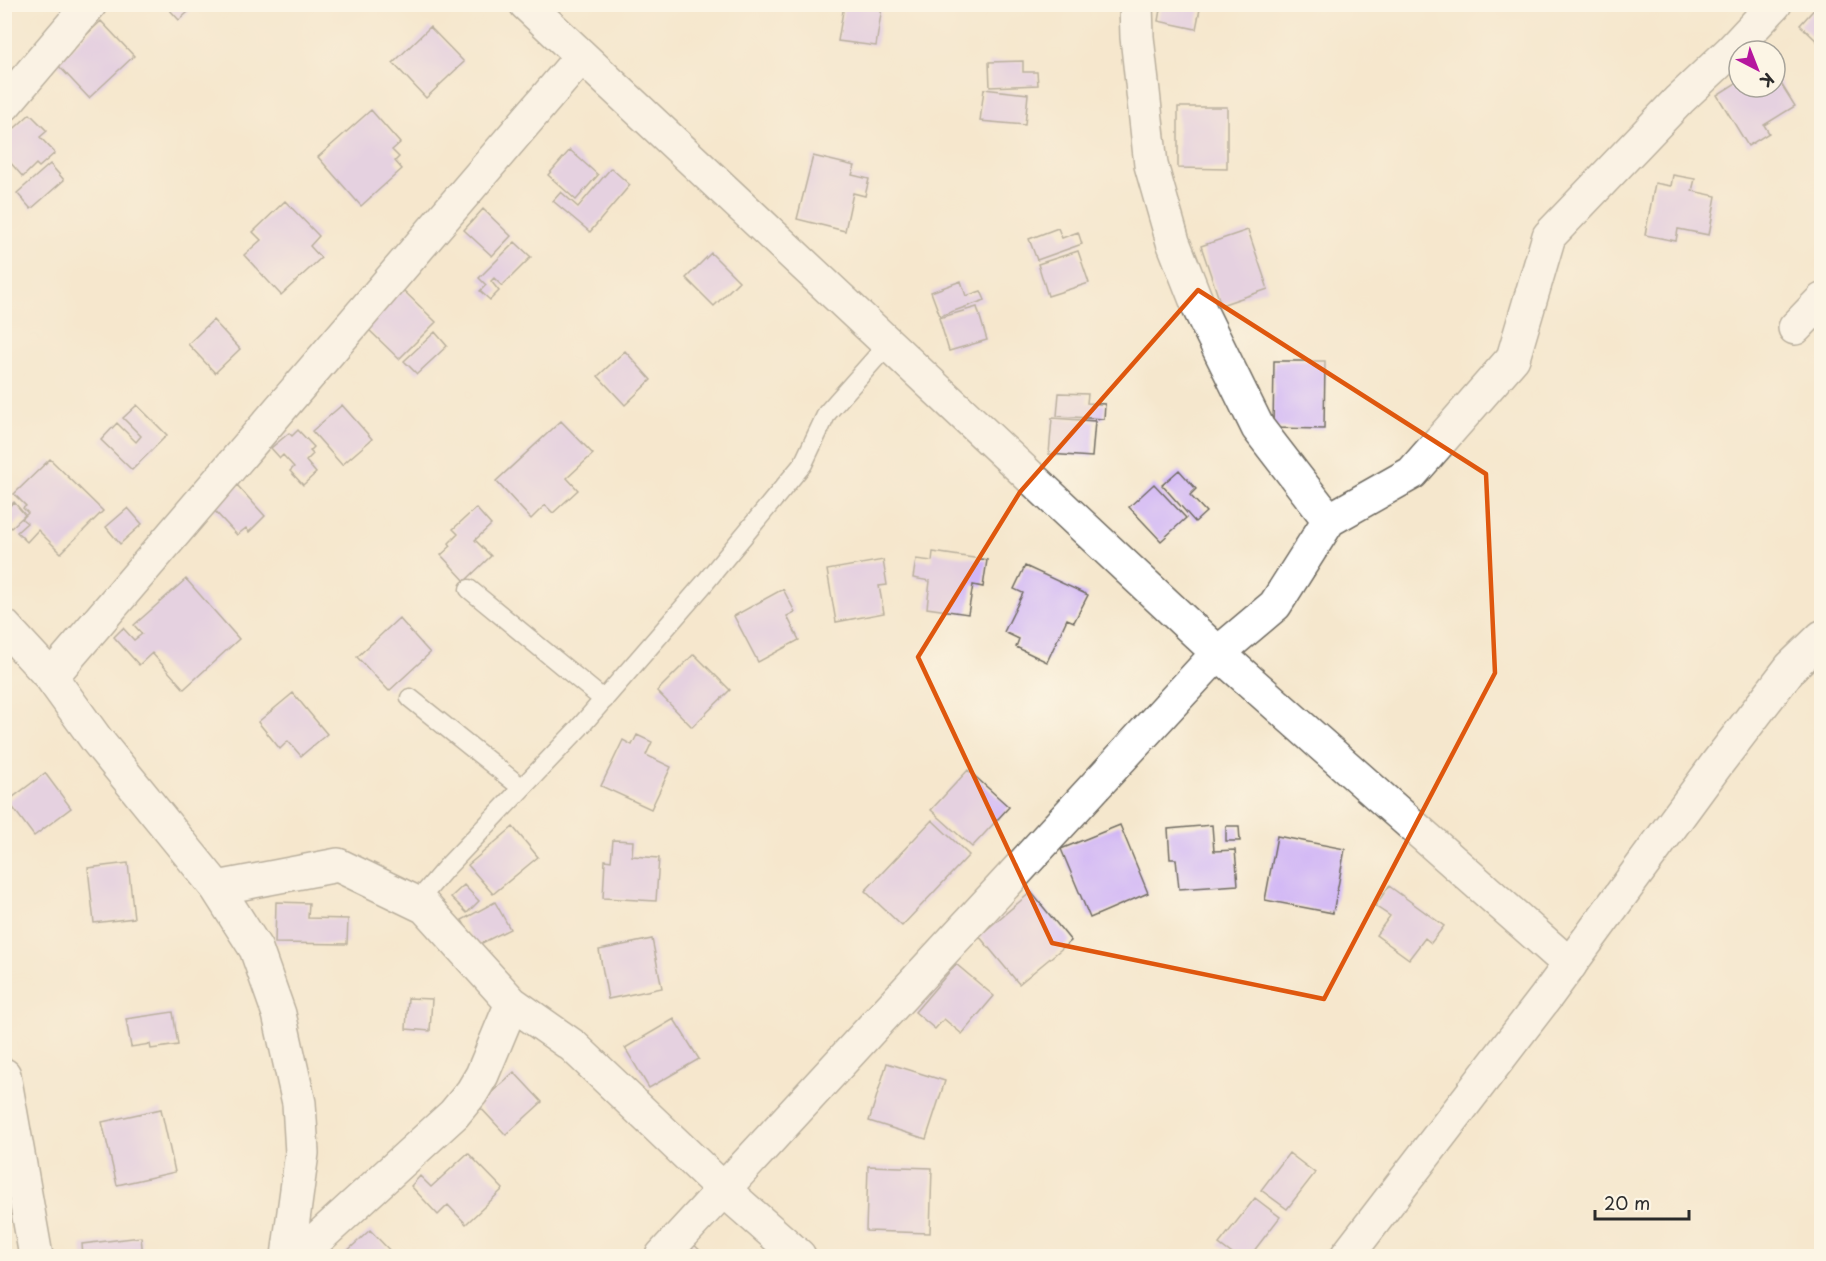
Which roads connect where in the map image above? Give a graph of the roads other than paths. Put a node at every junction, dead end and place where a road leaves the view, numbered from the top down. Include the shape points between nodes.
1 (90, 4) edge
2 (526, 4) edge
3 (1137, 4) edge
4 (1774, 4) edge
5 (581, 57) junction
6 (4, 105) edge
7 (1821, 300) edge
8 (1795, 328) dead end
9 (888, 344) junction
10 (1329, 520) junction
11 (469, 589) dead end
12 (4, 626) edge
13 (1821, 637) edge
14 (1218, 653) junction
15 (51, 677) junction
16 (410, 698) dead end
17 (604, 700) junction
18 (522, 789) junction
19 (217, 888) junction
20 (417, 902) junction
21 (1570, 965) junction
22 (512, 1003) junction
23 (4, 1075) edge
24 (724, 1190) junction
25 (36, 1257) edge
26 (290, 1257) edge
27 (662, 1257) edge
28 (799, 1257) edge
29 (1347, 1257) edge

1 - 6 street
2 - 5 street
3 - 10 street via 1151,165 1173,242 1199,308 1258,428
4 - 10 street via 1549,236 1512,358 1412,472
5 - 9 street
5 - 15 street
7 - 8 street
9 - 14 street
9 - 17 lane via 827,413 803,464
10 - 14 street via 1275,605
11 - 17 lane
12 - 15 street
13 - 21 street via 1791,667
14 - 21 street
14 - 24 street
15 - 19 street
16 - 18 lane
17 - 18 lane
18 - 20 lane
19 - 20 street via 338,865
19 - 26 street via 256,949 279,1014 299,1103 302,1153
20 - 22 street
21 - 29 street
22 - 24 street via 573,1046
22 - 26 street via 482,1075 454,1114 304,1251
23 - 25 street
24 - 27 street
24 - 28 street

